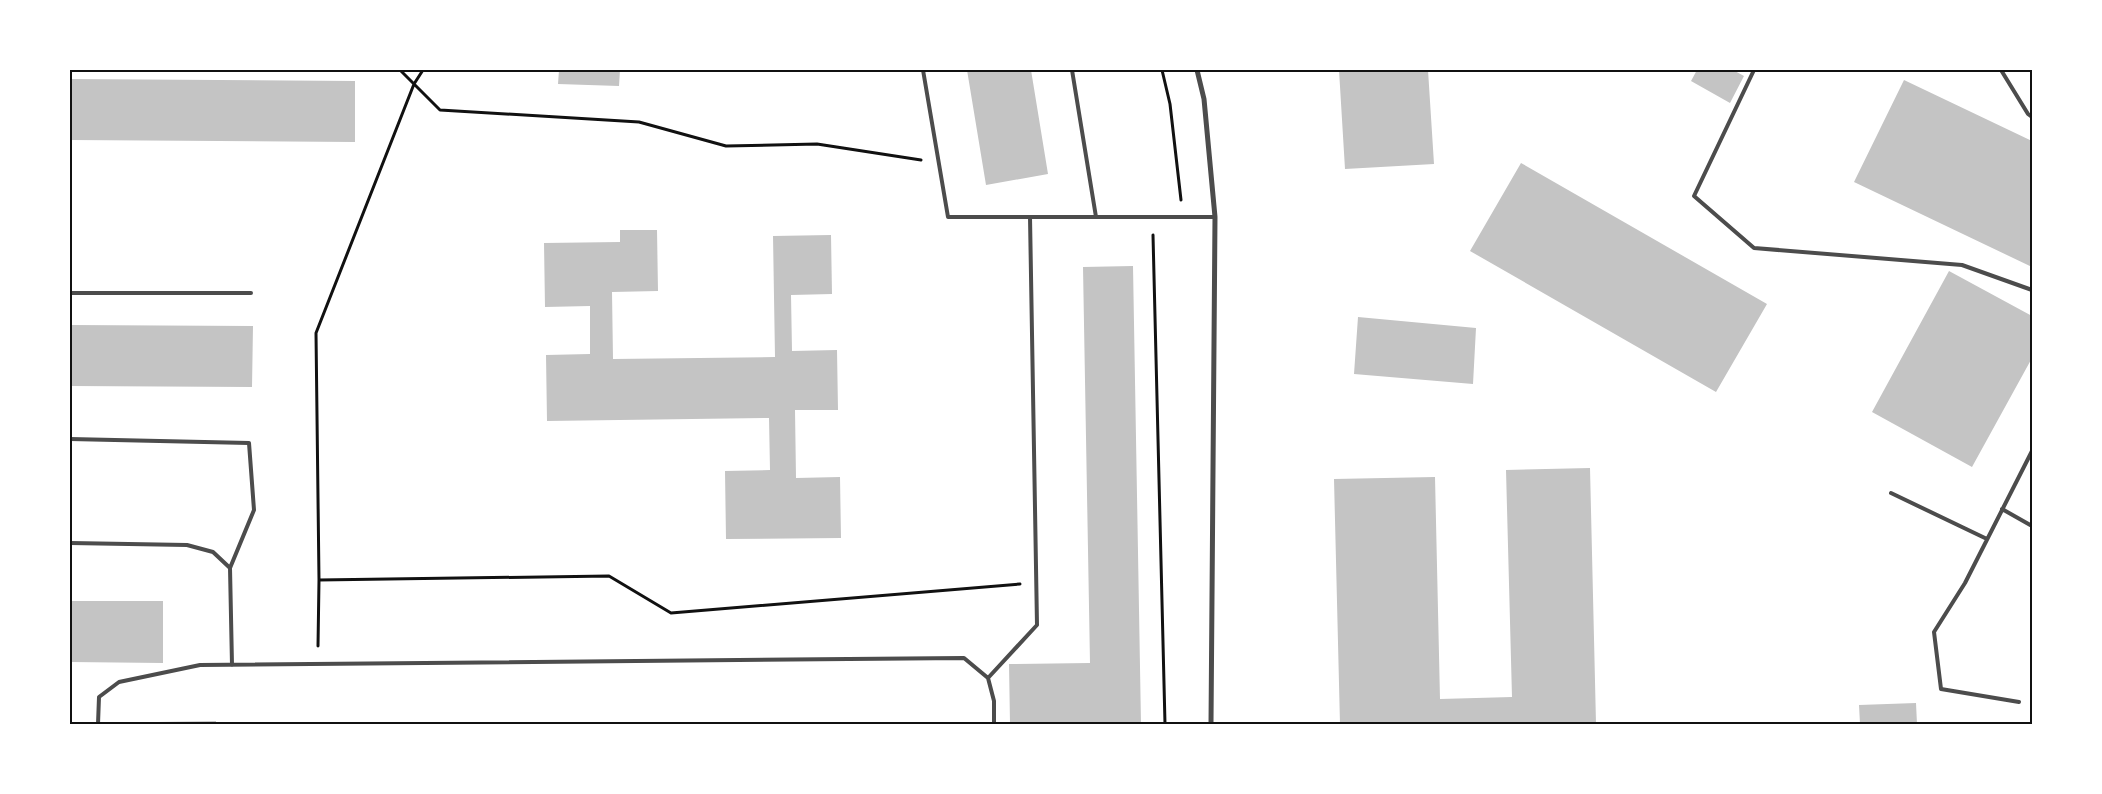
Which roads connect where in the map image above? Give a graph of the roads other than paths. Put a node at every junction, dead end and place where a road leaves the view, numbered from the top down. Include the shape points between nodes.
1 (923, 70) edge
2 (1072, 70) edge
3 (1197, 70) edge
4 (1754, 70) edge
5 (2001, 70) edge
6 (2032, 117) edge
7 (1030, 217) junction
8 (1096, 217) junction
9 (1214, 217) junction
10 (2032, 290) edge
11 (70, 293) edge
12 (251, 293) dead end
13 (70, 439) edge
14 (2032, 451) edge
15 (1891, 493) dead end
16 (2002, 510) junction
17 (2032, 526) edge
18 (1987, 539) junction
19 (70, 543) edge
20 (230, 568) junction
21 (232, 665) junction
22 (988, 678) junction
23 (2019, 702) dead end
24 (98, 724) edge
25 (994, 724) edge
26 (1211, 724) edge

1 - 7 lane via 948,218
2 - 8 lane
3 - 9 street via 1204,100
4 - 10 lane via 1694,196 1754,248 1962,265
5 - 6 lane
7 - 8 lane
7 - 22 lane via 1037,625
8 - 9 lane
9 - 26 street
11 - 12 lane
13 - 20 lane via 249,443 254,510
14 - 16 lane
15 - 18 lane
16 - 17 lane
16 - 18 lane
18 - 23 lane via 1965,583 1934,632 1941,689
19 - 20 lane via 187,545 213,552
20 - 21 lane
21 - 22 lane via 964,658
21 - 24 lane via 200,665 119,682 99,697
22 - 25 lane via 994,701

